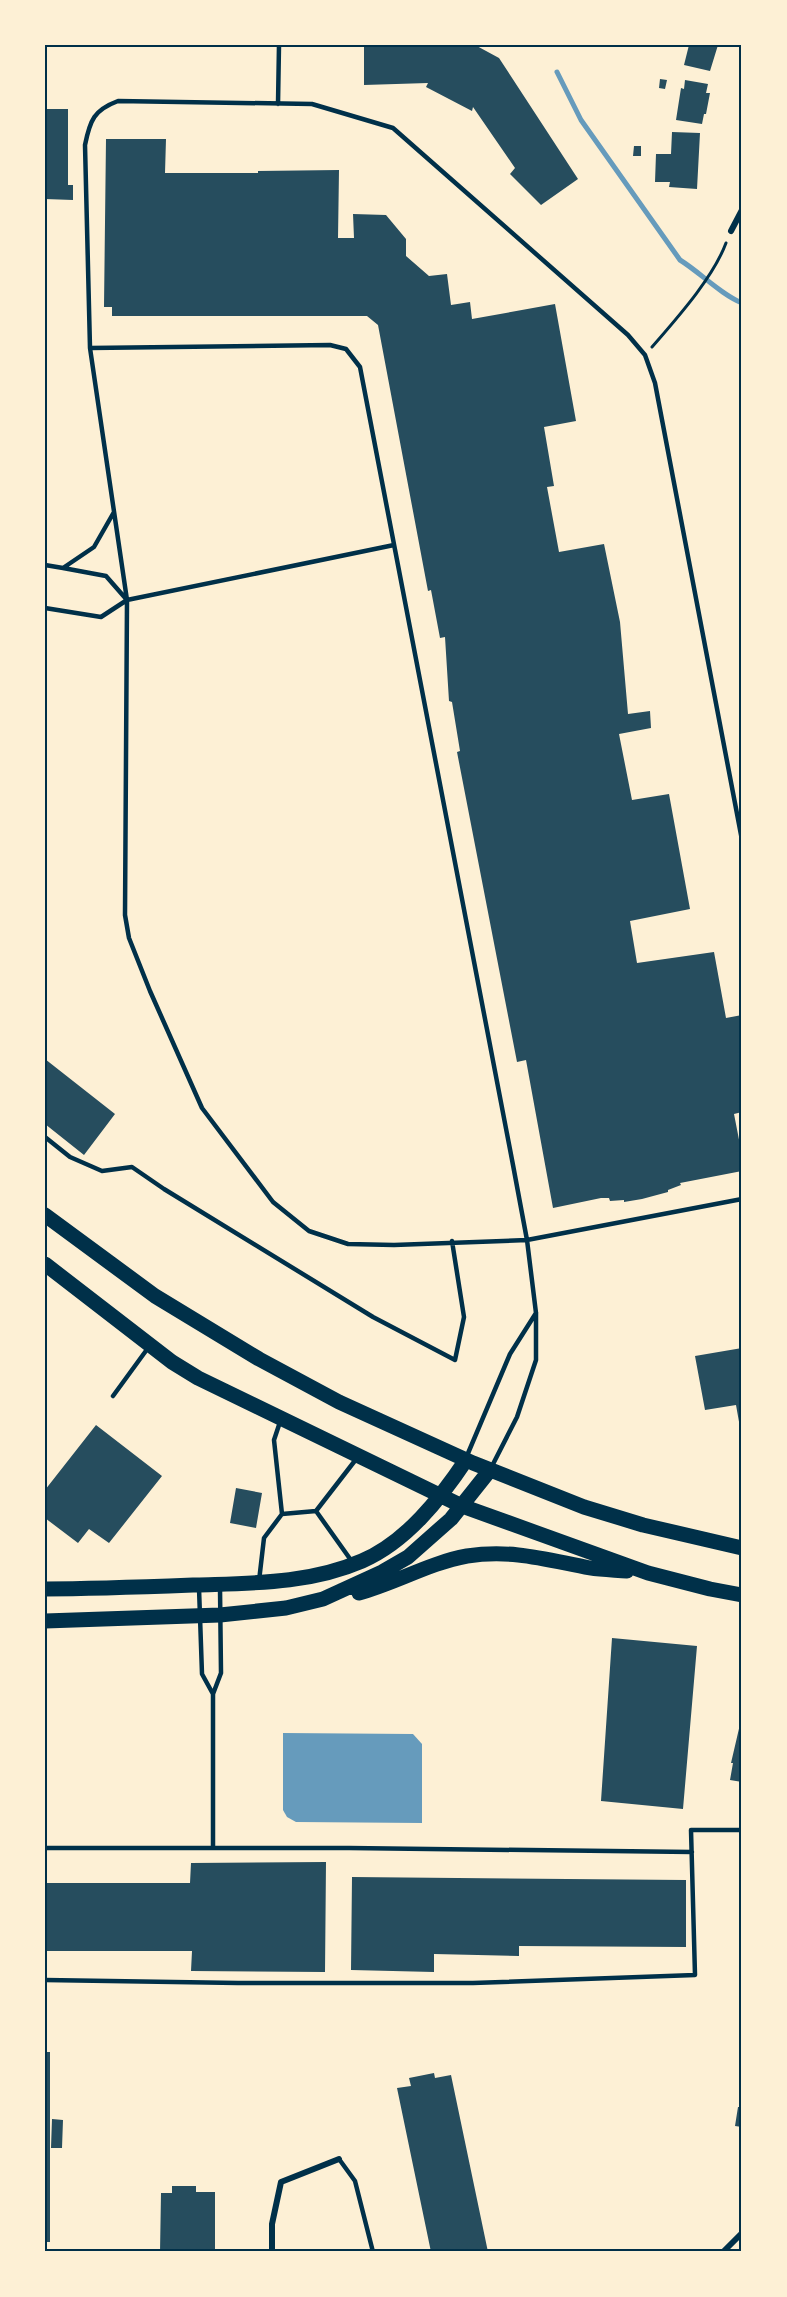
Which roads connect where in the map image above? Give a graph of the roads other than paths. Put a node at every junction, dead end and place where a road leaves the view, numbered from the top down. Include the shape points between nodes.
1 (279, 45) edge
2 (278, 104) junction
3 (742, 210) edge
4 (731, 231) road end
5 (90, 348) junction
6 (114, 512) junction
7 (394, 545) junction
8 (45, 565) edge
9 (63, 568) junction
10 (127, 600) junction
11 (45, 608) edge
12 (741, 832) edge
13 (742, 840) edge
14 (45, 1137) edge
15 (742, 1199) edge
16 (45, 1215) edge
17 (527, 1240) junction
18 (452, 1241) junction
19 (45, 1264) edge
20 (536, 1313) junction
21 (150, 1346) junction
22 (113, 1396) dead end
23 (281, 1418) junction
24 (359, 1456) junction
25 (466, 1460) junction
26 (490, 1470) junction
27 (442, 1496) junction
28 (462, 1506) junction
29 (316, 1511) junction
30 (282, 1514) junction
31 (742, 1548) edge
32 (353, 1564) junction
33 (648, 1572) junction
34 (259, 1582) junction
35 (199, 1585) junction
36 (220, 1585) junction
37 (45, 1589) edge
38 (742, 1594) edge
39 (323, 1599) junction
40 (220, 1615) junction
41 (200, 1616) junction
42 (45, 1621) edge
43 (213, 1694) junction
44 (742, 1830) edge
45 (45, 1848) edge
46 (213, 1848) junction
47 (692, 1852) junction
48 (45, 1980) edge
49 (339, 2159) joint
50 (742, 2233) edge
51 (272, 2252) edge
52 (373, 2252) edge
53 (723, 2252) edge

1 - 2 lane
2 - 5 lane via 118,101 102,107 89,124 85,145
2 - 12 lane via 312,104 393,128 628,335 645,355 655,383
3 - 4 street
5 - 6 lane
5 - 7 lane via 330,345 346,349 360,367
6 - 9 lane via 94,547
6 - 10 lane
7 - 10 lane
7 - 17 lane
8 - 9 lane
9 - 10 lane via 106,576
10 - 11 lane via 101,617
10 - 18 lane via 124,915 150,992 201,1106 273,1202 309,1231 348,1244
12 - 13 lane
14 - 18 lane via 70,1157 102,1172 132,1167 373,1317 455,1360 464,1317
15 - 17 lane
16 - 25 main road via 155,1296 228,1341 339,1402
17 - 18 lane
17 - 20 lane
19 - 21 main road
20 - 25 lane via 510,1354
20 - 26 lane via 536,1360 517,1417
21 - 22 lane
21 - 23 main road via 198,1378
23 - 24 main road
23 - 30 lane via 274,1440
24 - 27 main road
24 - 29 lane
25 - 26 main road
25 - 27 main road
26 - 28 main road
26 - 31 main road via 584,1507
27 - 28 main road
27 - 32 main road via 388,1545
28 - 33 main road
28 - 39 main road via 408,1557
29 - 30 lane
29 - 32 lane
30 - 34 lane via 264,1538
32 - 34 main road via 318,1575
33 - 38 main road
33 - 39 main road via 591,1568 544,1557 498,1553 430,1565 361,1593
34 - 36 main road
35 - 36 main road
35 - 37 main road
35 - 41 lane
36 - 40 lane
39 - 40 main road via 286,1608
40 - 41 main road
40 - 43 lane via 221,1673
41 - 42 main road
41 - 43 lane via 202,1674
43 - 46 lane
44 - 47 lane via 691,1830
45 - 46 lane
46 - 47 lane
47 - 48 lane via 695,1975 473,1983
49 - 51 street via 280,2182 272,2224
49 - 52 lane via 355,2181
50 - 53 street

